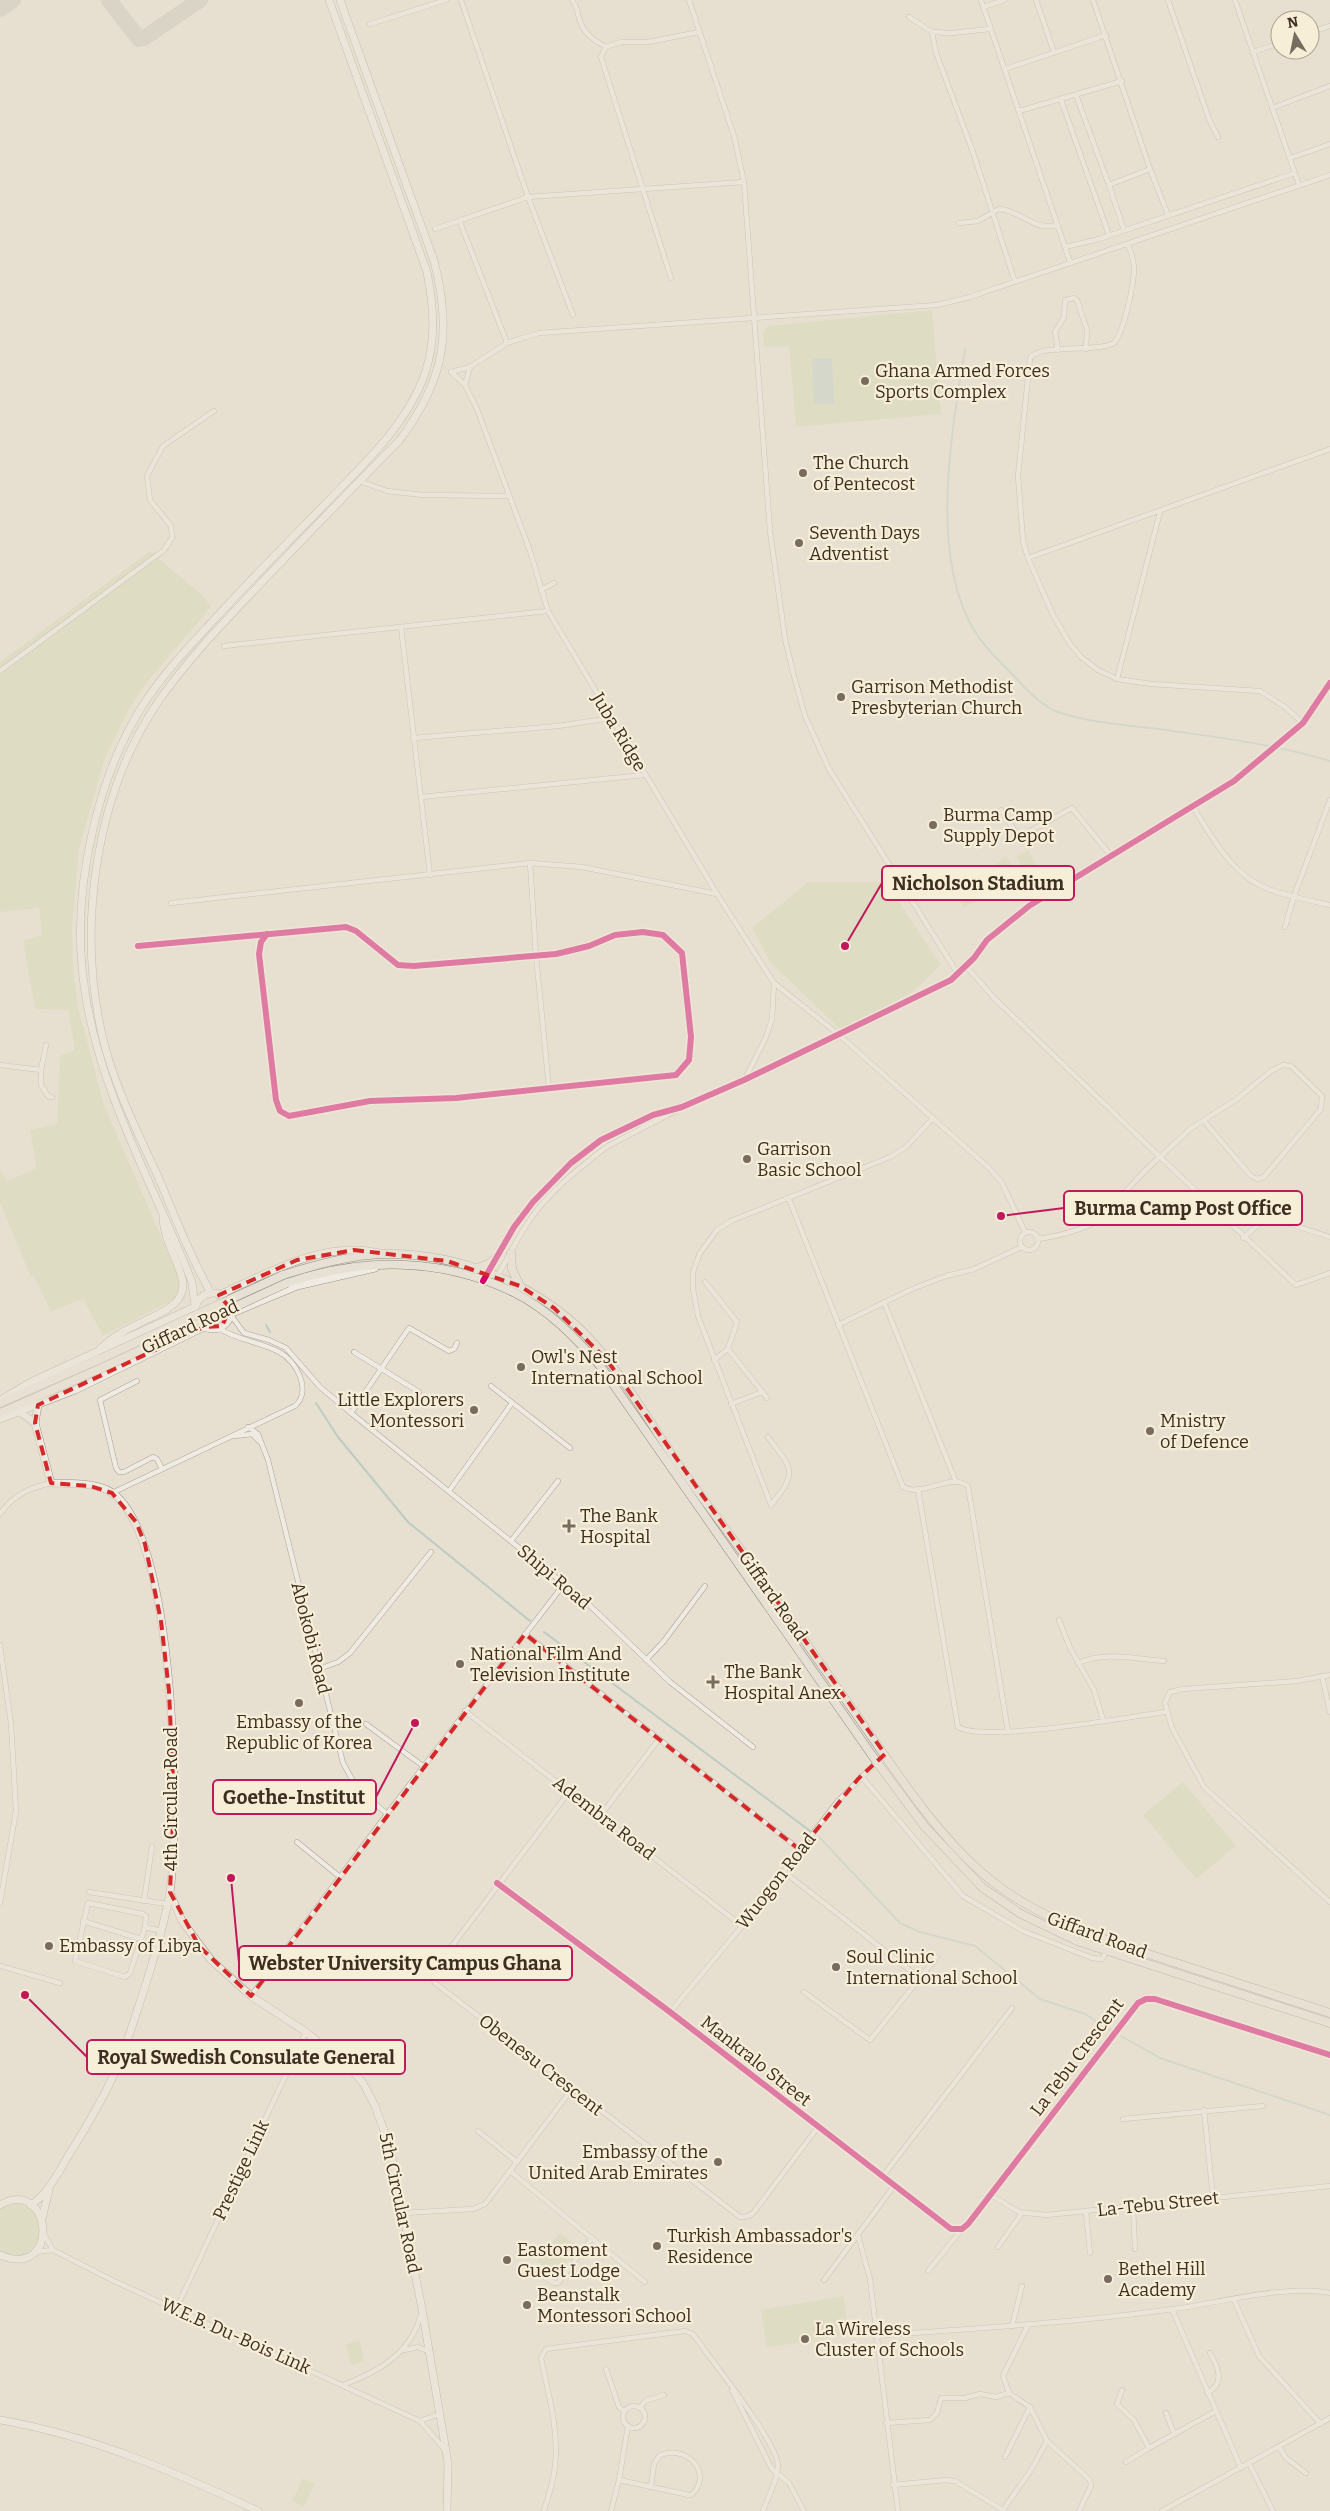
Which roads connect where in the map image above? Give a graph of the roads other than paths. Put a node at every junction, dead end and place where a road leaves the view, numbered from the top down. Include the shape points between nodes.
1 (329, 0) edge
2 (340, 0) edge
3 (446, 0) edge
4 (461, 0) edge
5 (572, 0) edge
6 (689, 0) edge
7 (981, 0) edge
8 (1004, 0) edge
9 (1036, 0) edge
10 (1093, 0) edge
11 (1168, 0) edge
12 (1235, 0) edge
13 (983, 7) junction
14 (909, 17) dead end
15 (370, 24) dead end
16 (990, 29) junction
17 (699, 32) junction
18 (932, 32) junction
19 (1106, 35) junction
20 (1270, 46) edge
21 (606, 48) junction
22 (1054, 52) junction
23 (1253, 52) junction
24 (1005, 69) junction
25 (1122, 80) junction
26 (1330, 86) edge
27 (1076, 95) junction
28 (1061, 100) junction
29 (1272, 108) junction
30 (1019, 111) junction
31 (1218, 137) dead end
32 (1330, 144) edge
33 (1290, 158) junction
34 (1150, 169) junction
35 (1295, 173) junction
36 (1330, 175) edge
37 (744, 182) junction
38 (1109, 185) junction
39 (1299, 185) junction
40 (641, 190) junction
41 (528, 197) junction
42 (993, 212) junction
43 (1168, 216) junction
44 (460, 222) junction
45 (959, 223) dead end
46 (1057, 225) junction
47 (435, 229) dead end
48 (1124, 230) junction
49 (1109, 235) junction
50 (1128, 245) junction
51 (1065, 247) junction
52 (1070, 262) junction
53 (671, 278) dead end
54 (1015, 282) junction
55 (573, 315) dead end
56 (755, 319) junction
57 (507, 343) junction
58 (1086, 349) junction
59 (1058, 350) junction
60 (470, 367) junction
61 (465, 385) junction
62 (214, 410) dead end
63 (1330, 449) edge
64 (359, 481) junction
65 (508, 496) junction
66 (1160, 512) junction
67 (1028, 558) junction
68 (554, 582) dead end
69 (541, 590) junction
70 (548, 611) junction
71 (401, 627) junction
72 (224, 646) dead end
73 (0, 671) edge
74 (1117, 679) junction
75 (1330, 683) edge
76 (611, 718) junction
77 (1303, 723) junction
78 (413, 738) junction
79 (644, 775) junction
80 (421, 797) junction
81 (1330, 800) edge
82 (1192, 806) junction
83 (1001, 810) dead end
84 (1111, 856) junction
85 (530, 863) junction
86 (430, 875) junction
87 (717, 894) junction
88 (1294, 896) junction
89 (171, 903) dead end
90 (1330, 905) edge
91 (1285, 927) dead end
92 (267, 934) junction
93 (138, 946) dead end
94 (536, 956) junction
95 (966, 966) junction
96 (958, 974) junction
97 (774, 983) junction
98 (838, 1034) junction
99 (46, 1045) dead end
100 (0, 1065) edge
101 (41, 1070) junction
102 (744, 1080) junction
103 (549, 1088) junction
104 (52, 1097) dead end
105 (682, 1107) junction
106 (934, 1118) junction
107 (1204, 1120) junction
108 (1160, 1158) junction
109 (789, 1199) junction
110 (163, 1212) junction
111 (1025, 1232) junction
112 (1330, 1237) edge
113 (1243, 1238) junction
114 (1038, 1239) junction
115 (1022, 1247) junction
116 (511, 1253) junction
117 (382, 1254) junction
118 (496, 1258) junction
119 (386, 1263) junction
120 (475, 1269) junction
121 (1330, 1273) edge
122 (485, 1277) junction
123 (494, 1280) junction
124 (705, 1282) dead end
125 (520, 1286) junction
126 (211, 1293) junction
127 (219, 1295) junction
128 (884, 1302) junction
129 (195, 1307) junction
130 (230, 1314) junction
131 (838, 1326) junction
132 (204, 1327) junction
133 (218, 1328) junction
134 (456, 1343) dead end
135 (728, 1349) junction
136 (354, 1352) dead end
137 (98, 1356) junction
138 (714, 1360) junction
139 (381, 1370) junction
140 (137, 1381) dead end
141 (491, 1386) dead end
142 (420, 1392) dead end
143 (762, 1392) junction
144 (767, 1398) dead end
145 (0, 1402) edge
146 (512, 1403) junction
147 (732, 1404) junction
148 (38, 1405) junction
149 (20, 1412) junction
150 (0, 1413) edge
151 (351, 1413) junction
152 (0, 1419) edge
153 (35, 1423) junction
154 (248, 1427) junction
155 (228, 1437) junction
156 (768, 1437) dead end
157 (263, 1448) junction
158 (570, 1448) dead end
159 (162, 1469) junction
160 (558, 1481) dead end
161 (956, 1482) junction
162 (51, 1483) junction
163 (918, 1489) junction
164 (449, 1491) junction
165 (112, 1493) junction
166 (0, 1514) edge
167 (511, 1541) junction
168 (431, 1552) dead end
169 (564, 1584) junction
170 (706, 1586) dead end
171 (1059, 1620) dead end
172 (525, 1634) junction
173 (0, 1646) edge
174 (646, 1660) junction
175 (1164, 1661) dead end
176 (1078, 1663) junction
177 (319, 1669) junction
178 (1330, 1675) edge
179 (1322, 1676) junction
180 (465, 1711) junction
181 (1166, 1712) junction
182 (1330, 1712) edge
183 (1103, 1720) junction
184 (366, 1724) dead end
185 (1008, 1732) junction
186 (659, 1739) junction
187 (753, 1747) dead end
188 (884, 1754) junction
189 (876, 1761) junction
190 (423, 1766) junction
191 (861, 1776) junction
192 (569, 1792) junction
193 (387, 1814) junction
194 (600, 1816) junction
195 (296, 1842) dead end
196 (152, 1846) dead end
197 (800, 1850) junction
198 (783, 1871) junction
199 (340, 1877) junction
200 (497, 1883) junction
201 (89, 1892) dead end
202 (170, 1892) junction
203 (144, 1901) junction
204 (1330, 1902) edge
205 (0, 1903) edge
206 (167, 1904) junction
207 (83, 1921) junction
208 (742, 1926) junction
209 (145, 1927) junction
210 (161, 1931) junction
211 (141, 1939) junction
212 (199, 1946) junction
213 (157, 1950) junction
214 (1107, 1951) junction
215 (938, 1957) dead end
216 (0, 1966) edge
217 (921, 1979) junction
218 (60, 1983) dead end
219 (804, 1992) dead end
220 (251, 1996) junction
221 (1012, 2008) dead end
222 (670, 2012) junction
223 (1330, 2013) edge
224 (1330, 2022) edge
225 (306, 2032) junction
226 (1330, 2055) edge
227 (572, 2089) junction
228 (1263, 2106) dead end
229 (1204, 2110) junction
230 (1123, 2119) dead end
231 (818, 2127) junction
232 (478, 2131) dead end
233 (517, 2162) junction
234 (510, 2171) junction
235 (883, 2176) junction
236 (51, 2186) junction
237 (894, 2186) junction
238 (1330, 2186) edge
239 (991, 2195) junction
240 (1213, 2198) junction
241 (31, 2205) junction
242 (0, 2206) edge
243 (1133, 2207) junction
244 (1086, 2212) junction
245 (1022, 2213) junction
246 (403, 2214) junction
247 (42, 2219) junction
248 (962, 2229) junction
249 (44, 2234) junction
250 (858, 2235) junction
251 (592, 2238) junction
252 (998, 2247) dead end
253 (1135, 2249) dead end
254 (53, 2250) junction
255 (34, 2252) junction
256 (1090, 2253) dead end
257 (0, 2255) edge
258 (8, 2258) junction
259 (0, 2262) edge
260 (928, 2271) dead end
261 (538, 2273) dead end
262 (824, 2280) dead end
263 (645, 2282) dead end
264 (1022, 2286) dead end
265 (1330, 2293) edge
266 (1234, 2300) junction
267 (176, 2309) junction
268 (422, 2309) junction
269 (1172, 2309) junction
270 (1028, 2325) junction
271 (1012, 2326) junction
272 (875, 2336) junction
273 (402, 2351) junction
274 (430, 2352) junction
275 (1210, 2353) dead end
276 (606, 2368) dead end
277 (343, 2385) junction
278 (732, 2388) junction
279 (1122, 2390) dead end
280 (1009, 2393) junction
281 (1207, 2393) junction
282 (664, 2395) dead end
283 (1030, 2407) junction
284 (640, 2408) junction
285 (1216, 2411) junction
286 (624, 2412) junction
287 (1166, 2413) dead end
288 (440, 2414) junction
289 (1330, 2418) edge
290 (0, 2420) edge
291 (420, 2421) junction
292 (886, 2423) junction
293 (1321, 2424) junction
294 (628, 2426) junction
295 (1174, 2434) junction
296 (1047, 2440) junction
297 (1279, 2447) junction
298 (1149, 2448) junction
299 (446, 2450) junction
300 (1005, 2457) dead end
301 (1126, 2462) dead end
302 (1249, 2463) junction
303 (1241, 2468) junction
304 (777, 2471) junction
305 (1306, 2474) dead end
306 (619, 2480) junction
307 (893, 2485) junction
308 (651, 2487) junction
309 (258, 2511) edge
310 (447, 2511) edge
311 (544, 2511) edge
312 (611, 2511) edge
313 (763, 2511) edge
314 (804, 2511) edge
315 (898, 2511) edge
316 (1079, 2511) edge
317 (1162, 2511) edge
318 (1273, 2511) edge

1 - 110 main road via 427,272 435,318 434,338 422,381 402,419 346,483 260,569 155,688 114,762 101,803 82,891 80,948 88,1009 106,1080
2 - 64 main road via 434,261 442,288 444,322 443,351 422,408 398,441
3 - 15 street
4 - 41 street
5 - 21 street via 587,34
6 - 17 street
7 - 13 street
8 - 13 street
9 - 22 street
10 - 19 street
11 - 31 street
12 - 23 street
13 - 16 street
14 - 18 street
16 - 18 street
16 - 24 street
17 - 21 street via 648,42 621,42
17 - 37 street via 734,136
18 - 42 street via 936,53
19 - 22 street
19 - 25 street
20 - 23 street
21 - 40 street via 602,52 602,66
22 - 24 street
23 - 29 street
24 - 30 street
25 - 27 street
25 - 34 street
26 - 29 street
27 - 28 street
27 - 38 street
28 - 30 street
28 - 49 street
29 - 33 street
30 - 46 street
32 - 33 street
33 - 35 street
34 - 38 street
34 - 43 street
35 - 39 street
35 - 43 street
36 - 39 street
37 - 40 street
37 - 56 street
38 - 48 street
39 - 50 street
40 - 41 street
40 - 53 street
41 - 44 street
41 - 55 street
42 - 45 street via 978,221
42 - 46 street via 1005,209 1045,228
42 - 54 street
43 - 48 street
44 - 47 street
44 - 57 street
46 - 51 street
48 - 49 street
49 - 51 street
50 - 52 street
50 - 58 street via 1134,267 1119,338 1108,346
51 - 52 street
52 - 54 street
54 - 56 street via 937,305
56 - 57 street via 554,331
56 - 96 street via 776,577 788,655 805,716 829,769
57 - 60 street
58 - 59 street
58 - 59 street via 1086,326 1074,298 1065,300 1064,317 1055,332
59 - 67 street via 1033,354 1028,364 1018,476 1023,541
60 - 61 street
60 - 61 street, Juba Ridge via 451,372
61 - 65 street, Juba Ridge via 477,409
62 - 73 street via 163,446 147,476 150,500 171,526 172,538 164,550
63 - 66 street
64 - 65 street via 387,491 423,495
64 - 126 main road via 229,617 157,704 121,776 98,855 90,940 103,1040 118,1086
65 - 69 street, Juba Ridge
66 - 67 street
66 - 74 street
67 - 74 street via 1053,615 1070,644 1098,670
68 - 69 street
69 - 70 street, Juba Ridge
70 - 71 street
70 - 76 street, Juba Ridge
71 - 72 street
71 - 78 street
74 - 77 street via 1260,691
75 - 77 street
76 - 78 street via 558,726
76 - 79 street, Juba Ridge
77 - 82 street via 1234,780
78 - 80 street
79 - 80 street
79 - 87 street, Juba Ridge
80 - 86 street
81 - 88 street
82 - 84 street
82 - 88 street via 1220,849 1242,873 1273,891
83 - 84 street via 1019,837 1072,808
84 - 95 street via 1004,924
85 - 86 street
85 - 87 street via 582,867
85 - 94 street
86 - 89 street
87 - 97 street, Juba Ridge
88 - 90 street
88 - 91 street
92 - 93 street
92 - 94 street via 346,927 356,931 398,965 406,966
92 - 103 street via 261,942 259,954 276,1100 285,1115 293,1117 370,1101 456,1098
94 - 103 street
94 - 103 street via 589,946 615,935 644,932 663,935 682,952 686,985 691,1037 689,1060 676,1074
95 - 96 street
95 - 108 street via 995,999
96 - 98 street via 931,992
97 - 98 street, Juba Ridge
97 - 102 street via 772,1019
98 - 102 street
98 - 106 street, Juba Ridge
99 - 101 street
100 - 101 street
101 - 104 street via 43,1089
102 - 105 street
105 - 116 street via 606,1147 566,1179 528,1222
105 - 118 street via 653,1115 602,1139 571,1163 533,1202
106 - 109 street via 906,1148 890,1157
106 - 111 street, Juba Ridge via 1002,1183
107 - 107 street via 1283,1065 1291,1066 1322,1096 1323,1101 1321,1109 1264,1177 1257,1179 1250,1176
107 - 108 street
108 - 113 street
108 - 114 street via 1099,1218 1077,1229
109 - 131 street
109 - 138 street via 731,1221 717,1230 700,1253 693,1272 694,1289 698,1316
110 - 129 main road via 192,1282
110 - 137 main road via 165,1233 182,1279 180,1296 168,1309 116,1336
111 - 114 street via 1033,1232
111 - 115 street via 1020,1239
112 - 113 street via 1271,1218
113 - 121 street via 1296,1285
114 - 115 street via 1038,1245 1033,1249
115 - 128 street
116 - 123 street
116 - 125 main road via 512,1269
117 - 120 main road, Giffard Road via 420,1256
117 - 127 main road, Giffard Road via 354,1250 297,1260
117 - 137 main road, Giffard Road, bridge via 342,1259 283,1275
118 - 120 main road
118 - 122 street
119 - 122 main road, Giffard Road
119 - 130 main road, Giffard Road via 297,1286
119 - 150 main road, Giffard Road, bridge via 336,1270 287,1283
120 - 122 main road, Giffard Road
122 - 123 main road, Giffard Road
123 - 125 main road, Giffard Road
123 - 189 main road, Giffard Road via 576,1338 601,1367
124 - 135 street via 737,1322
125 - 188 main road, Giffard Road via 583,1332 607,1360
126 - 127 main road
126 - 129 main road via 201,1298
127 - 130 main road via 228,1302
128 - 131 street
128 - 161 street
129 - 132 main road via 196,1318
129 - 137 main road, Giffard Road
130 - 133 main road via 226,1323
130 - 151 street, Shipi Road via 244,1333 286,1348 320,1387
131 - 163 street via 903,1487
132 - 133 main road
132 - 148 main road, Giffard Road
133 - 154 street via 283,1354 303,1382 302,1397 295,1406
134 - 139 street via 449,1351 409,1328
135 - 138 street
135 - 143 street
136 - 139 street
137 - 145 main road, Giffard Road
138 - 147 street
139 - 142 street
139 - 151 street
140 - 159 street via 99,1402 116,1468 124,1472 153,1457
141 - 146 street
143 - 144 street
143 - 147 street
146 - 158 street
146 - 164 street
147 - 156 street via 771,1505 790,1479 790,1471
148 - 149 main road, Giffard Road
148 - 153 main road
149 - 152 main road, Giffard Road
149 - 153 main road
151 - 164 street, Shipi Road
153 - 162 main road
154 - 155 street
154 - 157 street, Abokobi Road via 258,1434
155 - 157 street via 252,1434
155 - 159 street
157 - 177 street, Abokobi Road
159 - 165 street
160 - 167 street
161 - 163 street
161 - 185 street via 968,1486 971,1497
162 - 165 main road via 90,1486
162 - 166 street via 16,1496
163 - 185 street via 958,1727 976,1732
164 - 167 street, Shipi Road
165 - 202 main road, 4th Circular Road via 136,1522 145,1544 161,1621 174,1767
167 - 169 street, Shipi Road
168 - 177 street via 350,1653
169 - 172 street
169 - 174 street, Shipi Road
170 - 174 street
171 - 176 street
172 - 180 street
172 - 186 street
173 - 205 street via 11,1724 16,1811
174 - 187 street, Shipi Road
175 - 176 street via 1124,1656 1097,1657
176 - 183 street via 1094,1690
177 - 193 street, Abokobi Road via 349,1776 357,1788
178 - 179 street
179 - 181 street via 1170,1692 1165,1703
179 - 182 street
180 - 190 street
180 - 192 street, Adembra Road
181 - 183 street
181 - 204 street via 1204,1787
183 - 185 street
184 - 190 street
186 - 194 street
186 - 197 street
188 - 189 street, Wuogon Road
188 - 223 main road, Giffard Road via 958,1850 997,1886 1026,1906 1082,1933
189 - 191 street, Wuogon Road
189 - 214 main road, Giffard Road via 926,1827 983,1888 1044,1926
190 - 193 street
191 - 197 street, Wuogon Road
191 - 214 street via 963,1896 1022,1932 1092,1958 1102,1959
192 - 194 street, Adembra Road
192 - 200 street, Obenesu Crescent
193 - 199 street
194 - 208 street, Adembra Road
195 - 199 street
196 - 203 street
197 - 198 street, Wuogon Road
198 - 208 street, Wuogon Road
198 - 217 street
199 - 220 street
200 - 222 street, Mankralo Street
200 - 227 street, Obenesu Crescent via 433,1971 433,1980
201 - 203 street
202 - 206 main road, 4th Circular Road
202 - 212 main road, 5th Circular Road via 182,1920
203 - 206 street
206 - 210 main road, 4th Circular Road
207 - 209 street via 90,1902 145,1915
207 - 211 street
207 - 211 street via 76,1963 125,1977 130,1973
208 - 222 street, Wuogon Road
209 - 210 street
209 - 211 street
210 - 213 main road, 4th Circular Road
212 - 213 main road via 176,1944
212 - 220 main road, 5th Circular Road
213 - 236 main road, 4th Circular Road via 116,2071
214 - 224 main road, Giffard Road
215 - 217 street
216 - 218 street
217 - 219 street via 870,2040
220 - 225 main road, 5th Circular Road
221 - 235 street
222 - 231 street, Mankralo Street
225 - 246 main road, 5th Circular Road via 351,2069 367,2089 390,2147
225 - 267 street, Prestige Link
226 - 239 street, La Tebu Crescent via 1163,2001 1146,1999 1138,2003
227 - 231 street, Obenesu Crescent via 740,2217 754,2212
227 - 233 street
228 - 229 street
229 - 230 street
229 - 240 street
231 - 235 street, Mankralo Street
232 - 233 street
233 - 234 street
234 - 246 street via 480,2208
234 - 251 street
235 - 237 street, Mankralo Street
236 - 241 main road, 4th Circular Road
236 - 247 main road, 4th Circular Road
237 - 248 street, Mankralo Street via 951,2229
237 - 250 street
238 - 240 street, La-Tebu Street
239 - 245 street, La-Tebu Street
239 - 248 street
240 - 243 street, La-Tebu Street
241 - 242 main road via 13,2201
241 - 247 main road
243 - 244 street, La-Tebu Street
243 - 253 street
244 - 245 street, La-Tebu Street
244 - 256 street
245 - 252 street
246 - 268 main road, 5th Circular Road
247 - 249 main road
248 - 260 street
249 - 254 street
249 - 255 main road
250 - 262 street
250 - 272 street via 870,2279
251 - 261 street via 558,2283
251 - 263 street
254 - 255 street
254 - 267 street, W.E.B. Du-Bois Link
255 - 258 main road via 26,2257
257 - 258 main road
258 - 259 main road
264 - 271 street
265 - 266 street via 1307,2290
266 - 269 street
266 - 293 street via 1259,2356
267 - 277 street, W.E.B. Du-Bois Link
268 - 273 street via 414,2334
268 - 274 main road, 5th Circular Road
269 - 270 street
269 - 281 street
270 - 271 street
270 - 280 street via 1002,2373
271 - 272 street
272 - 292 street
273 - 274 street via 418,2347
273 - 277 street via 376,2372
274 - 288 main road, 5th Circular Road
275 - 281 street via 1220,2373 1218,2383
276 - 286 street via 619,2407
277 - 291 street, W.E.B. Du-Bois Link
278 - 304 street via 772,2469
278 - 304 street via 756,2419 778,2461
278 - 311 street via 690,2332 546,2349 541,2358 554,2418 556,2452
279 - 298 street via 1118,2404 1134,2420
280 - 283 street
280 - 292 street via 996,2397 980,2394 965,2398 944,2397 930,2420
281 - 285 street
282 - 284 street via 645,2402
283 - 296 street
283 - 300 street
284 - 286 street via 631,2406
284 - 294 street via 645,2416 642,2425
285 - 295 street
285 - 303 street
286 - 294 street via 623,2420
287 - 295 street
288 - 291 street
288 - 299 main road, 5th Circular Road
289 - 293 street
290 - 309 main road via 56,2431 120,2451
291 - 299 street, W.E.B. Du-Bois Link
292 - 307 street
293 - 297 street
294 - 306 street
295 - 298 street
296 - 307 street via 1003,2510 954,2481
296 - 316 street via 1090,2480
297 - 302 street
297 - 305 street via 1286,2458
298 - 301 street
299 - 310 main road, 5th Circular Road
302 - 303 street
302 - 318 street
303 - 317 street
304 - 313 street
304 - 314 street via 789,2483
306 - 308 street
306 - 312 street
307 - 315 street
308 - 308 street via 691,2495 696,2490 698,2479 696,2464 684,2453 660,2455 654,2461

